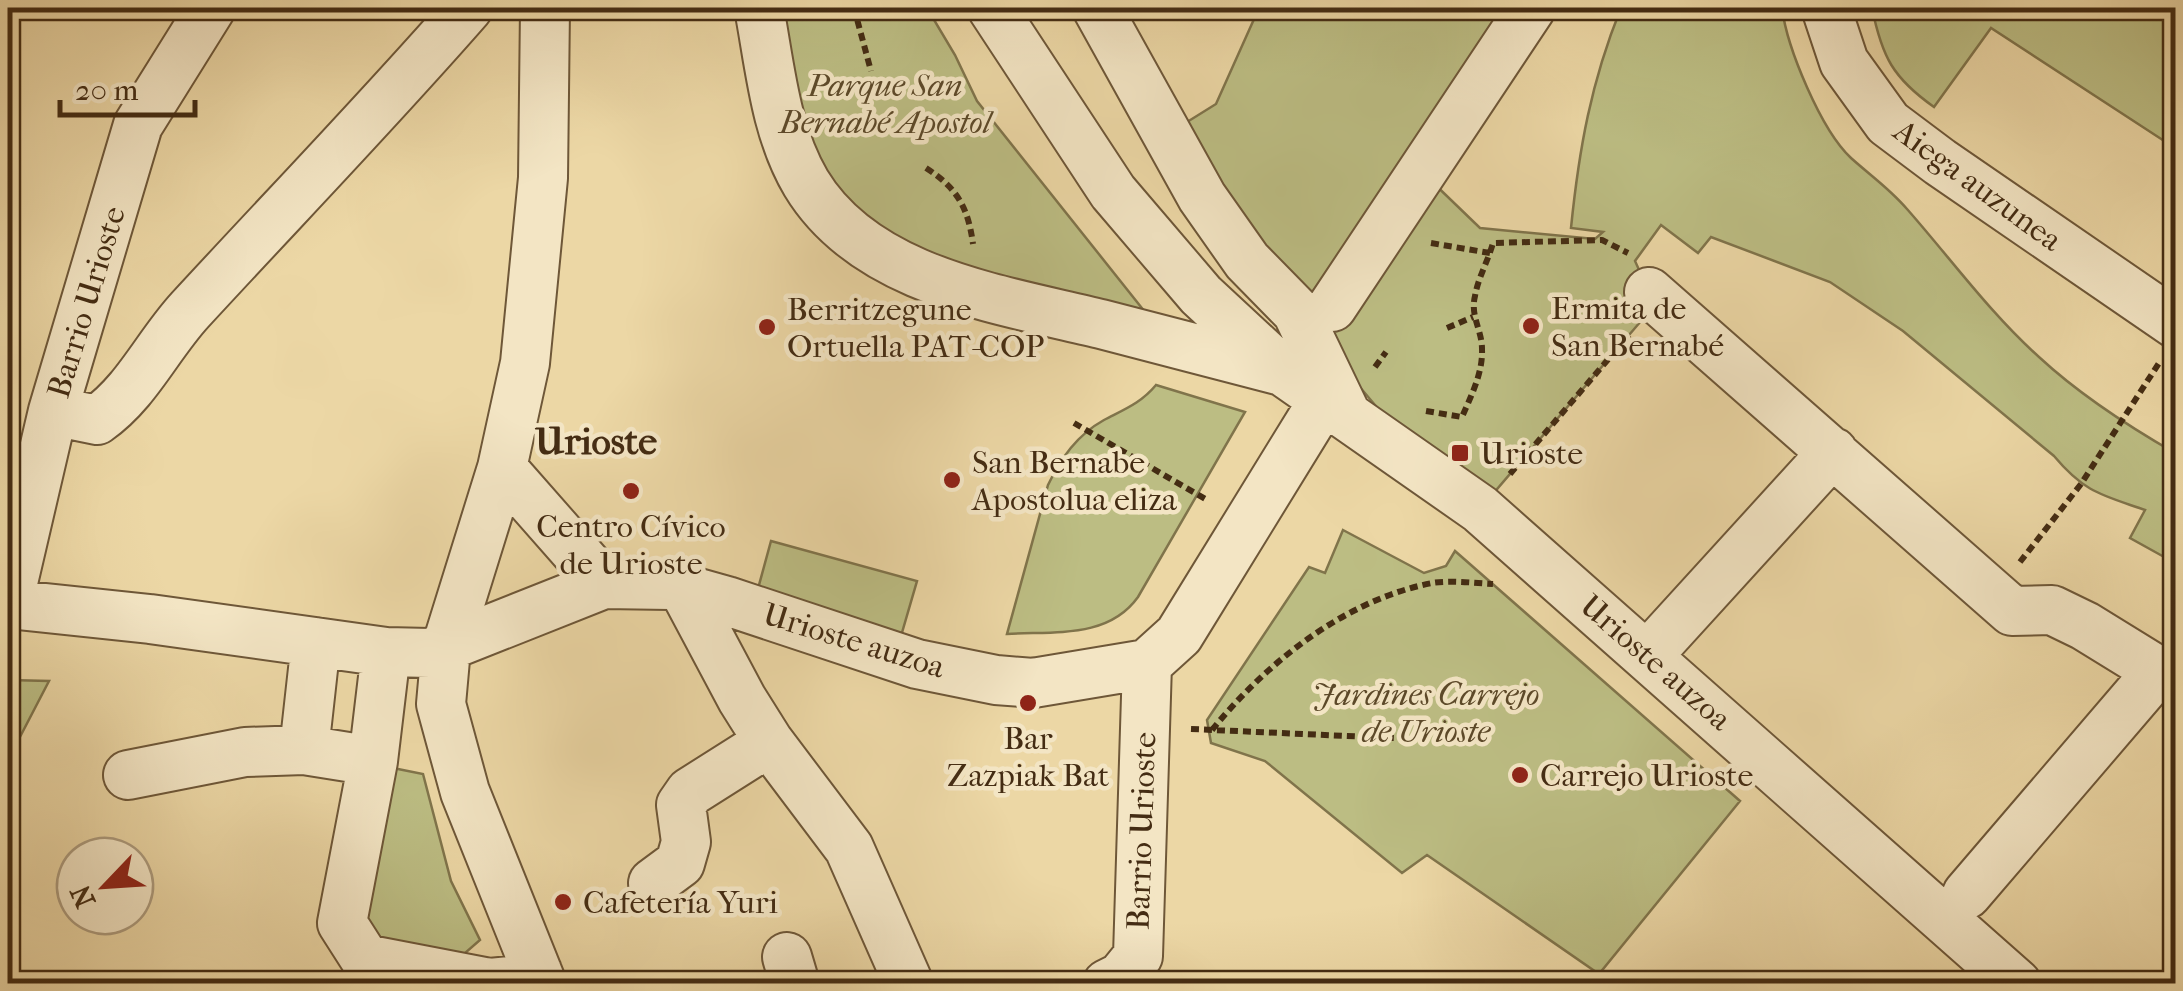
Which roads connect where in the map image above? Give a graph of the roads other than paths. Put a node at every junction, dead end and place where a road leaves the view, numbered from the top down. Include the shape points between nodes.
1 (211, 8) edge
2 (468, 8) edge
3 (545, 8) edge
4 (759, 8) edge
5 (992, 8) edge
6 (1097, 8) edge
7 (1531, 8) edge
8 (1826, 8) edge
9 (1654, 296) road end
10 (1332, 307) dead end
11 (2170, 339) edge
12 (1284, 372) junction
13 (1335, 409) junction
14 (53, 410) junction
15 (1833, 452) junction
16 (502, 468) junction
17 (604, 584) junction
18 (684, 590) junction
19 (8, 604) edge
20 (316, 642) junction
21 (446, 648) junction
22 (386, 652) junction
23 (1648, 655) junction
24 (1146, 664) junction
25 (2167, 676) edge
26 (441, 704) junction
27 (770, 742) junction
28 (304, 750) junction
29 (373, 761) junction
30 (128, 775) dead end
31 (653, 883) dead end
32 (1967, 894) dead end
33 (540, 978) edge
34 (909, 984) edge
35 (1107, 984) edge
36 (2017, 984) edge

1 - 14 street, Barrio Urioste via 138,125
2 - 14 street via 186,314 118,405 97,420
3 - 16 street via 541,196 525,363
4 - 12 street, Urioste auzoa via 784,137 828,213 857,239 907,268 969,290
5 - 12 street, Urioste auzoa via 1145,232
6 - 13 street via 1202,197 1247,261 1297,312
7 - 10 street
8 - 11 street, Aiega auzunea via 1844,62 1888,123
9 - 15 street
12 - 13 street, Urioste auzoa
13 - 23 street, Urioste auzoa via 1480,509
13 - 24 street via 1249,524 1179,635
14 - 19 street, Barrio Urioste
15 - 23 street
15 - 25 street via 2012,611 2052,610
16 - 17 street
16 - 21 street
17 - 18 street, Urioste auzoa
17 - 21 street
18 - 24 street, Urioste auzoa via 917,664 996,680 1033,683
18 - 27 street
19 - 20 street, Barrio Urioste
20 - 22 street, Barrio Urioste
20 - 28 street
21 - 22 street
21 - 26 street
22 - 26 street via 401,678
22 - 29 street
23 - 36 street, Urioste auzoa
24 - 35 street, Barrio Urioste via 1138,956
25 - 32 street
26 - 33 street via 465,792
27 - 31 street via 690,792 681,805 686,842 680,863
27 - 34 street via 849,848
28 - 29 street
28 - 30 street via 246,752
29 - 33 street via 342,923 364,959 490,982

